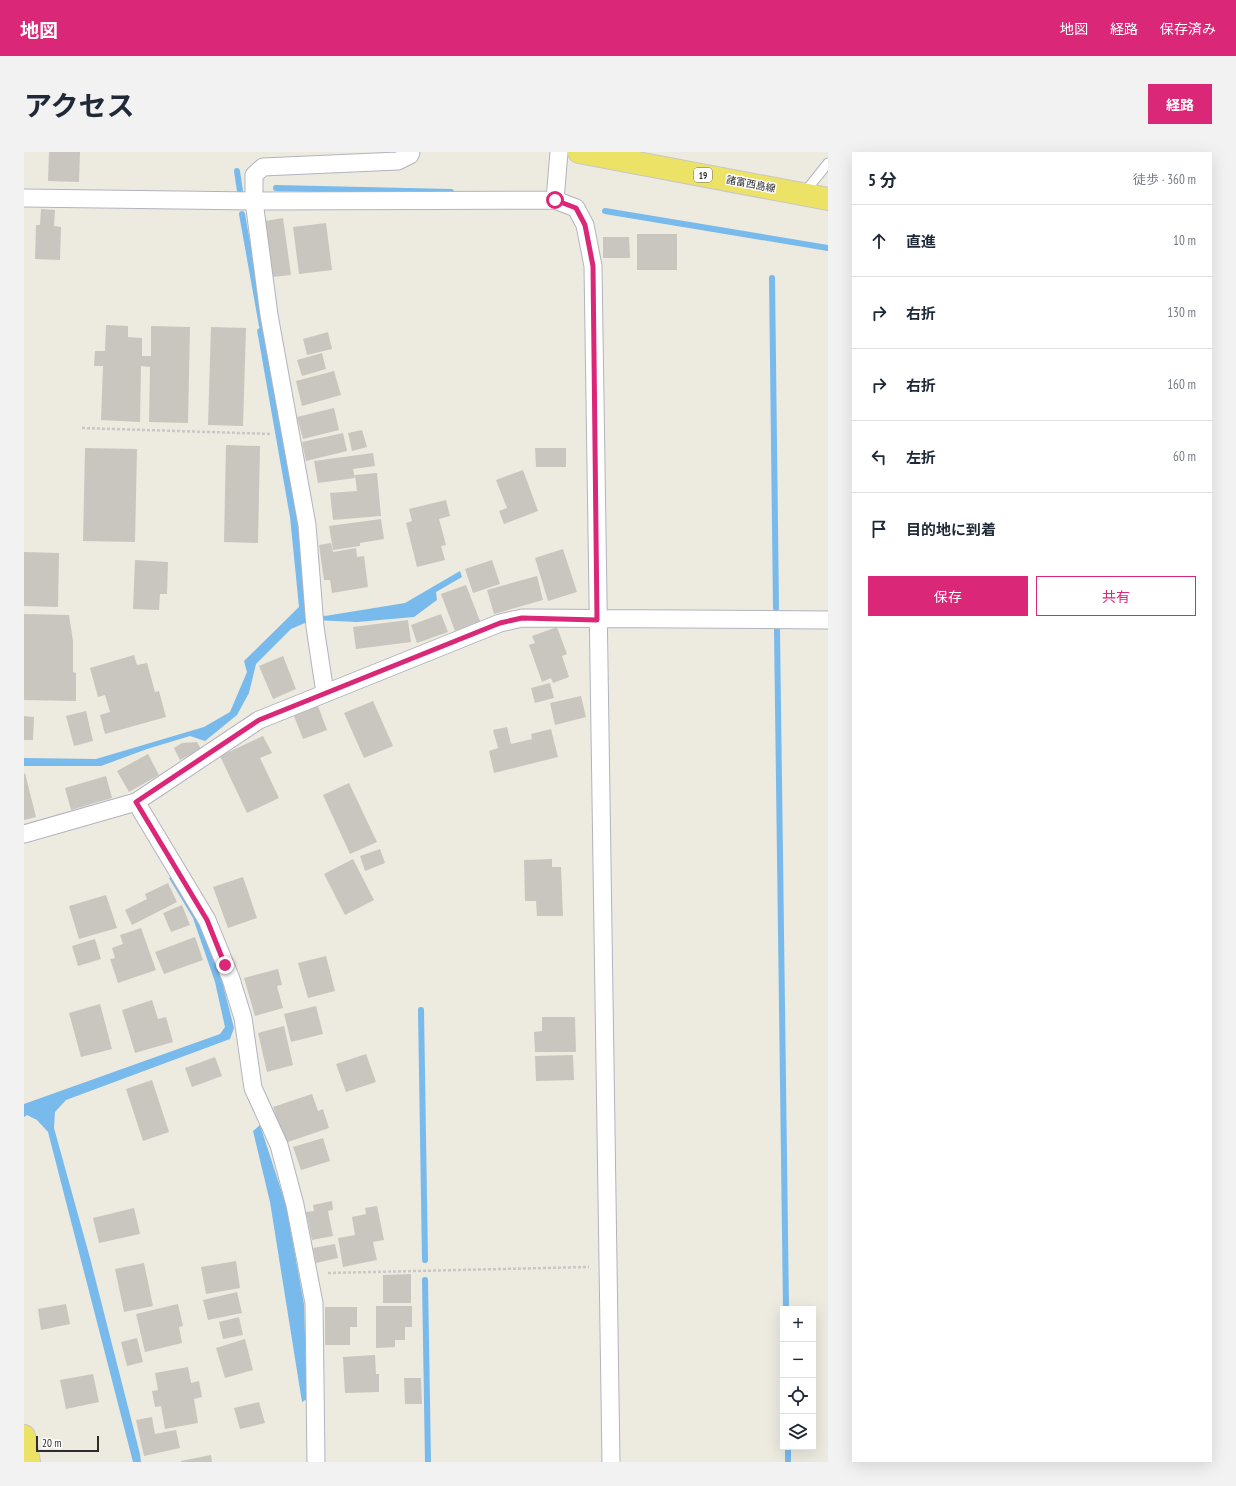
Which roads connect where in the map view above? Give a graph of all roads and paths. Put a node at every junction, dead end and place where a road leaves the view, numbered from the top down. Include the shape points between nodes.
1 (411, 152) edge
2 (559, 152) edge
3 (579, 152) edge
4 (828, 163) edge
5 (803, 194) junction
6 (24, 198) edge
7 (828, 199) edge
8 (555, 200) junction
9 (254, 201) junction
10 (82, 428) dead end
11 (268, 434) dead end
12 (597, 620) junction
13 (828, 620) edge
14 (325, 693) junction
15 (136, 802) junction
16 (24, 834) edge
17 (607, 1266) junction
18 (308, 1274) junction
19 (24, 1436) edge
20 (29, 1462) edge
21 (316, 1462) edge
22 (611, 1462) edge

1 - 9 street via 398,161 263,167 254,175
2 - 8 street
3 - 5 main road, 諸富西島線 / 19
4 - 5 lane
5 - 7 main road, 諸富西島線 / 19
6 - 9 street
8 - 9 street
8 - 12 street via 576,208 585,225 593,266
9 - 14 street via 269,316 307,525 315,627
10 - 11 path
12 - 13 street
12 - 14 street via 522,618 500,623
12 - 17 street
14 - 15 street via 259,720
15 - 16 street
15 - 18 street via 207,920 231,979 242,1018 253,1088 279,1145 295,1205
17 - 18 path
17 - 22 street
18 - 21 street via 314,1304
19 - 20 main road

